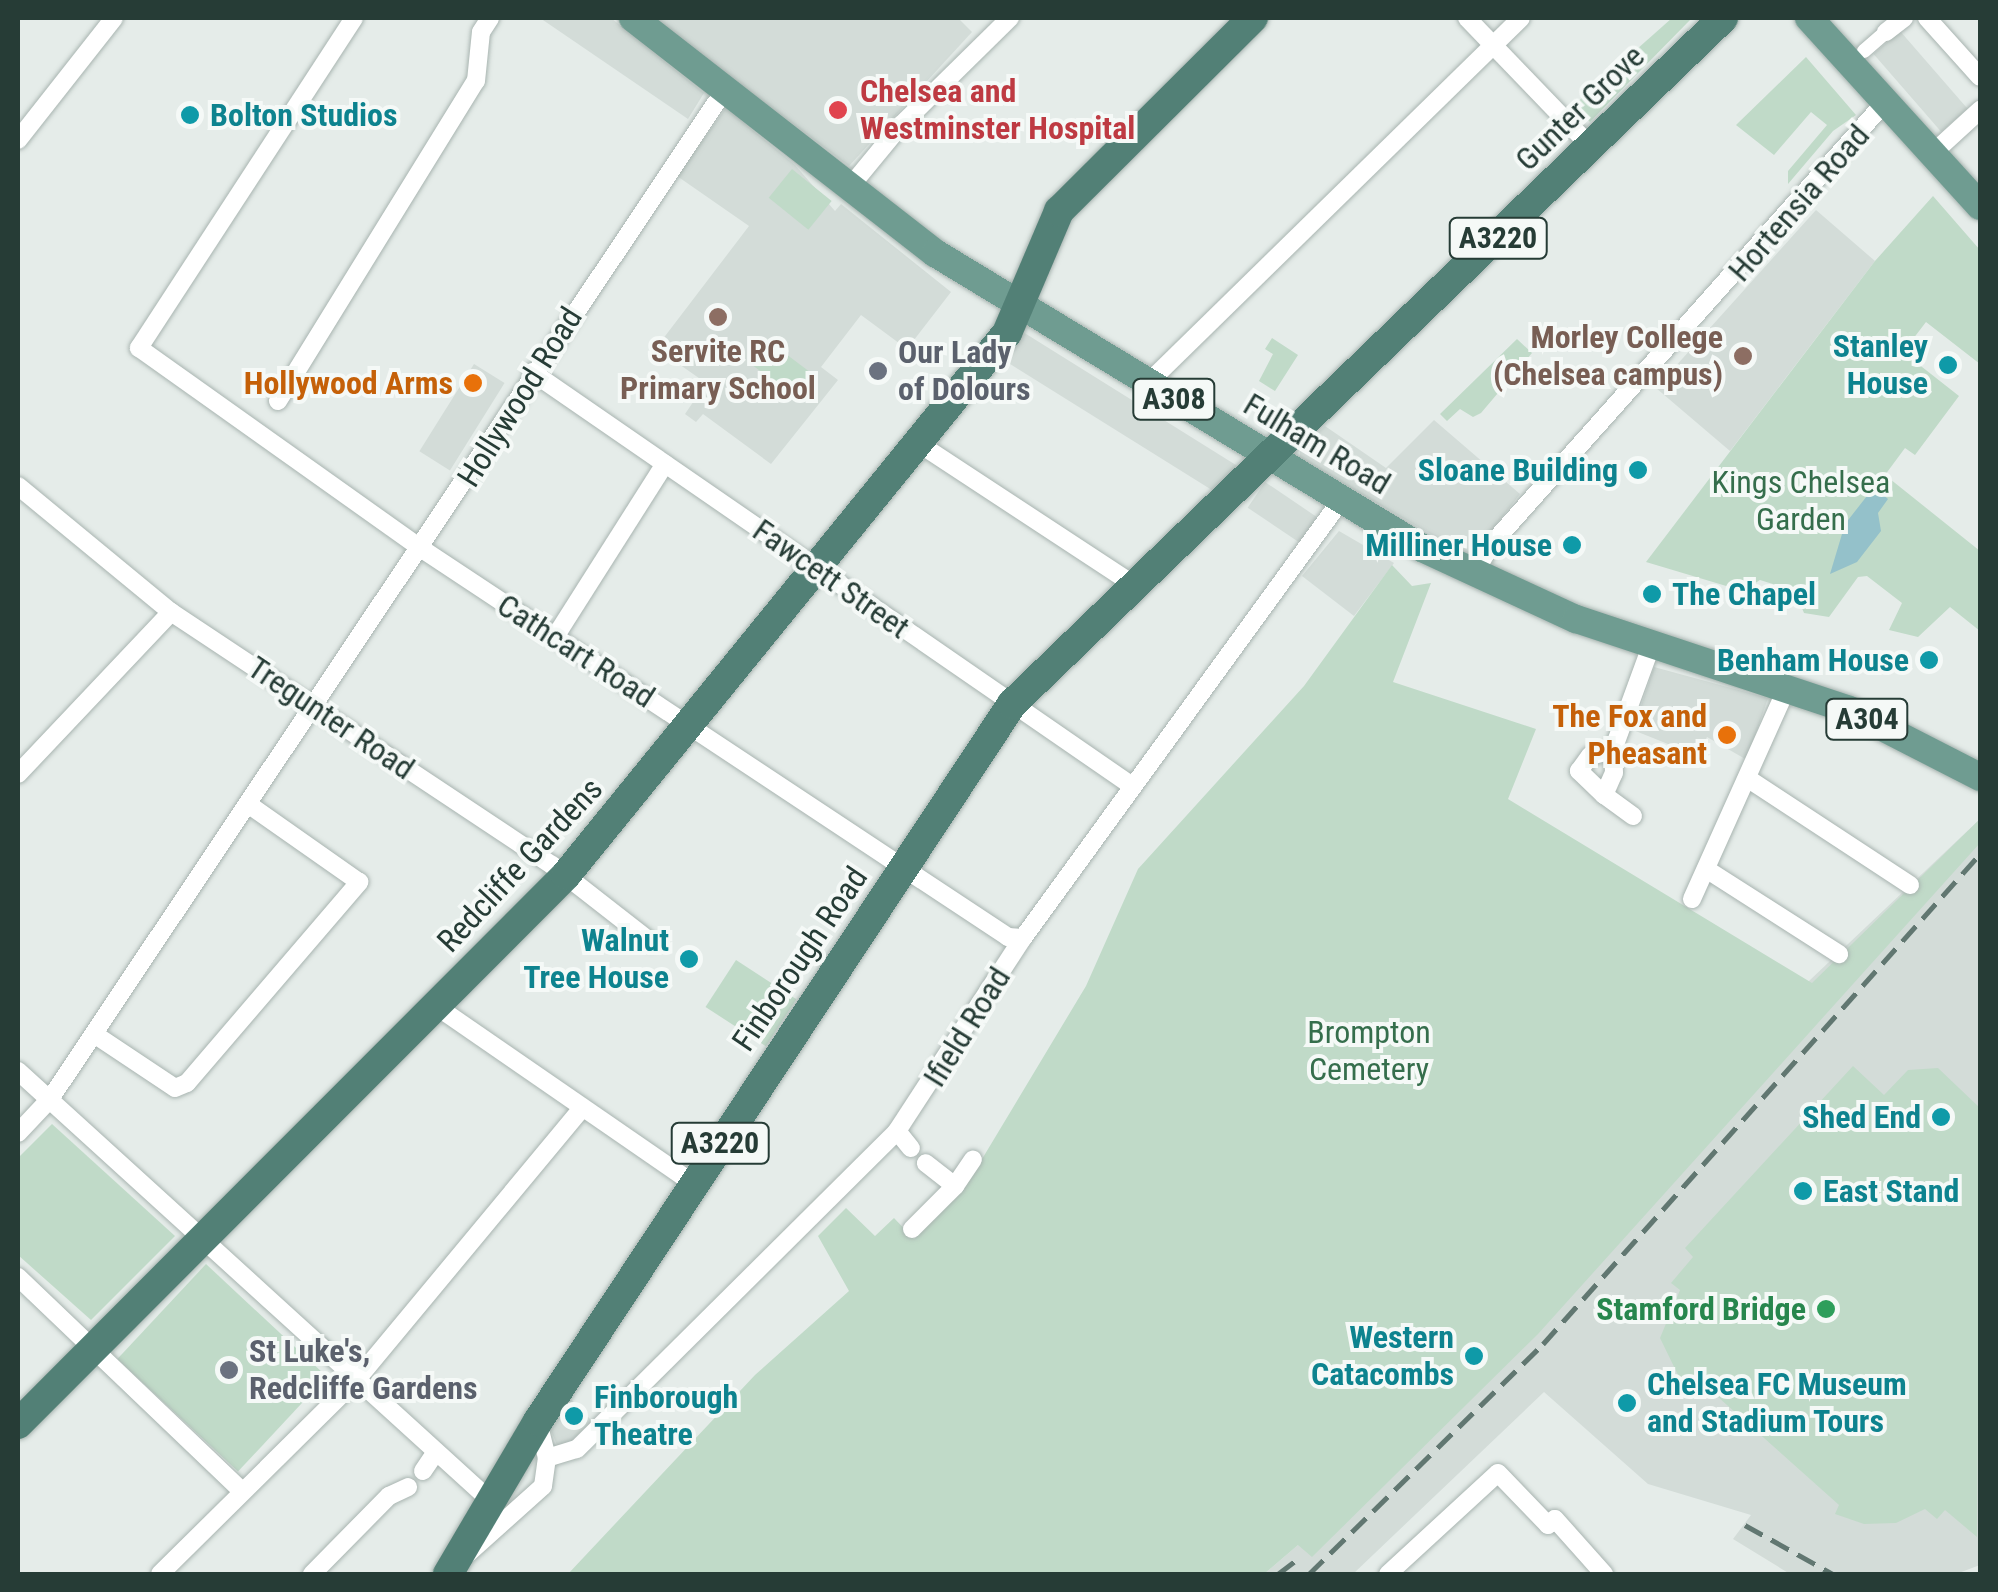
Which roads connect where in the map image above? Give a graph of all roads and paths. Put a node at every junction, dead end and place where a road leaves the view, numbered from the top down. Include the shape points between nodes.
1 (114, 18) edge
2 (354, 18) edge
3 (490, 18) edge
4 (633, 18) edge
5 (1010, 18) edge
6 (1254, 18) edge
7 (1467, 18) edge
8 (1521, 18) edge
9 (1723, 18) edge
10 (1809, 18) edge
11 (1904, 18) edge
12 (1927, 18) edge
13 (1886, 32) joint
14 (1492, 46) junction
15 (1864, 51) dead end
16 (1980, 77) edge
17 (726, 88) junction
18 (1886, 101) junction
19 (1980, 110) edge
20 (18, 140) edge
21 (1591, 146) junction
22 (1933, 153) junction
23 (848, 188) junction
24 (1980, 206) edge
25 (1020, 306) junction
26 (532, 372) junction
27 (1147, 384) junction
28 (278, 401) dead end
29 (918, 443) junction
30 (1272, 457) junction
31 (665, 464) junction
32 (18, 486) edge
33 (1342, 499) junction
34 (422, 550) junction
35 (813, 566) junction
36 (1474, 574) junction
37 (1136, 586) junction
38 (170, 612) junction
39 (555, 637) junction
40 (1651, 646) junction
41 (1787, 688) junction
42 (1012, 704) junction
43 (314, 707) junction
44 (688, 725) junction
45 (1612, 750) junction
46 (18, 774) edge
47 (1980, 777) edge
48 (1747, 778) junction
49 (1131, 785) junction
50 (1604, 794) junction
51 (248, 804) junction
52 (1633, 816) dead end
53 (904, 866) junction
54 (1706, 868) junction
55 (566, 875) junction
56 (1910, 885) dead end
57 (1692, 899) dead end
58 (1023, 938) junction
59 (650, 942) dead end
60 (1839, 954) dead end
61 (436, 1006) junction
62 (94, 1034) junction
63 (18, 1072) edge
64 (50, 1100) junction
65 (581, 1109) junction
66 (897, 1131) junction
67 (18, 1132) edge
68 (911, 1148) dead end
69 (973, 1159) dead end
70 (926, 1163) dead end
71 (692, 1183) junction
72 (954, 1186) junction
73 (912, 1229) dead end
74 (203, 1240) junction
75 (18, 1277) edge
76 (96, 1348) junction
77 (358, 1378) junction
78 (538, 1420) junction
79 (18, 1424) edge
80 (436, 1452) junction
81 (547, 1458) junction
82 (422, 1471) dead end
83 (408, 1487) dead end
84 (242, 1491) junction
85 (494, 1504) junction
86 (455, 1567) edge
87 (160, 1574) edge
88 (312, 1574) edge
89 (1388, 1574) edge
90 (1604, 1574) edge

1 - 20 street
2 - 34 street, Cathcart Road via 139,348
3 - 28 street via 480,32 476,81
4 - 17 main road, Fulham Road / A308
5 - 23 street
6 - 25 highway, Redcliffe Gardens via 1059,211
7 - 14 street
8 - 14 street
9 - 21 highway, Gunter Grove / A3220
10 - 18 main road
11 - 13 street
12 - 16 street
13 - 15 street
14 - 21 street
14 - 27 street
17 - 23 main road, Fulham Road / A308
17 - 26 street, Hollywood Road
18 - 22 main road
18 - 36 street, Hortensia Road via 1490,546
19 - 22 street
21 - 30 highway, Gunter Grove / A3220
22 - 24 main road
23 - 25 main road, Fulham Road / A308
25 - 27 main road, Fulham Road / A308
25 - 29 highway, Redcliffe Gardens via 1007,333
26 - 31 street, Fawcett Street
26 - 34 street, Hollywood Road
27 - 30 main road, Fulham Road / A308
29 - 35 highway, Redcliffe Gardens
29 - 37 street
30 - 33 main road, Fulham Road / A304
30 - 37 highway, Finborough Road / A3220
31 - 35 street, Fawcett Street
31 - 39 street
32 - 38 street, Tregunter Road
33 - 36 main road, Fulham Road / A304
33 - 49 street, Ifield Road
34 - 39 street, Cathcart Road
34 - 43 street, Hollywood Road
35 - 42 street, Fawcett Street
35 - 44 highway, Redcliffe Gardens
36 - 40 main road, Fulham Road / A304
37 - 42 highway, Finborough Road / A3220
38 - 43 street, Tregunter Road
38 - 46 street
39 - 44 street, Cathcart Road
40 - 41 main road, Fulham Road / A304
40 - 45 street
41 - 47 main road, Fulham Road / A304 via 1865,718
41 - 48 street
42 - 49 street, Fawcett Street
42 - 53 highway, Finborough Road / A3220
43 - 51 street, Hollywood Road
43 - 55 street, Tregunter Road
44 - 53 street, Cathcart Road
44 - 55 highway, Redcliffe Gardens
45 - 50 street via 1614,773
45 - 50 street via 1590,756 1579,771
48 - 54 street
48 - 56 street
49 - 58 street, Ifield Road
50 - 52 street
51 - 62 street, Hollywood Road
51 - 62 street via 359,882 188,1083 176,1088
53 - 58 street, Cathcart Road via 1008,936
53 - 71 highway, Finborough Road / A3220
54 - 57 street
54 - 60 street
55 - 59 street, Tregunter Road
55 - 61 highway, Redcliffe Gardens
58 - 66 street, Ifield Road
61 - 65 street
61 - 74 highway, Redcliffe Gardens
62 - 64 street, Hollywood Road
63 - 64 street
64 - 67 street, Hollywood Road
64 - 74 street
65 - 71 street
65 - 77 street
66 - 68 street
66 - 81 street, Ifield Road via 577,1449
69 - 72 street
70 - 72 street
71 - 78 highway, Finborough Road / A3220
72 - 73 street
74 - 76 highway, Redcliffe Gardens
74 - 77 street
75 - 76 street
76 - 79 highway, Redcliffe Gardens
76 - 84 street
77 - 80 street
77 - 84 street
78 - 81 street
78 - 85 highway, Finborough Road / A3220
80 - 82 street
80 - 85 street
81 - 86 street, Finborough Road via 544,1486
83 - 88 street via 389,1496
84 - 87 street
85 - 86 highway, Finborough Road / A3220
89 - 90 street via 1498,1473 1548,1525 1555,1520

